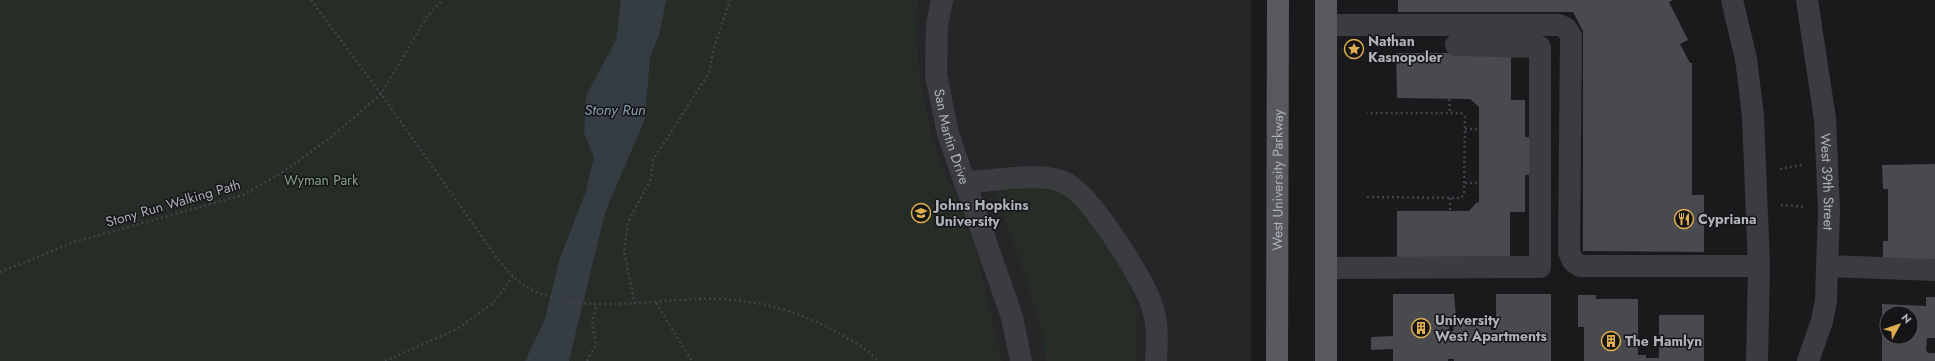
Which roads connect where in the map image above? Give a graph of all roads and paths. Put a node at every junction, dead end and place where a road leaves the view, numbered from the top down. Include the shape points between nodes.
1 (311, 0) edge
2 (443, 0) edge
3 (730, 0) edge
4 (942, 0) edge
5 (1278, 0) edge
6 (1326, 0) edge
7 (1732, 0) edge
8 (1807, 0) edge
9 (1326, 25) junction
10 (1456, 45) dead end
11 (381, 94) junction
12 (1449, 99) dead end
13 (1367, 113) dead end
14 (1450, 113) junction
15 (1465, 129) junction
16 (1479, 129) dead end
17 (1827, 161) junction
18 (1756, 174) junction
19 (965, 183) junction
20 (1465, 183) junction
21 (1479, 183) dead end
22 (1367, 197) dead end
23 (1450, 198) junction
24 (1757, 202) junction
25 (1829, 210) junction
26 (1450, 211) dead end
27 (1759, 266) junction
28 (1828, 266) junction
29 (1326, 268) junction
30 (1935, 270) edge
31 (0, 272) edge
32 (513, 277) junction
33 (656, 303) junction
34 (635, 304) junction
35 (597, 305) junction
36 (385, 361) edge
37 (587, 361) edge
38 (692, 361) edge
39 (878, 361) edge
40 (1021, 361) edge
41 (1156, 361) edge
42 (1277, 361) edge
43 (1326, 361) edge
44 (1757, 361) edge
45 (1808, 361) edge

1 - 11 path
2 - 11 path, Stony Run Walking Path via 428,15
3 - 34 path via 714,48 709,73 653,160 652,179 628,222 624,252
4 - 19 street, San Martin Drive via 937,25 936,75 948,134
5 - 42 main road, West University Parkway
6 - 9 main road
7 - 18 street via 1754,116
8 - 17 street, West 39th Street via 1825,119
9 - 27 street via 1559,25 1566,28 1571,36 1569,252 1573,261 1580,266
9 - 29 main road
10 - 29 street via 1540,47 1540,267
11 - 31 path, Stony Run Walking Path via 330,138 243,196 74,242
11 - 32 path
12 - 14 path
13 - 14 path
14 - 15 path via 1461,113 1465,117
15 - 16 path
15 - 20 path
17 - 18 path
17 - 25 street, West 39th Street
18 - 24 street
19 - 40 street, San Martin Drive via 1012,318
19 - 41 street via 1019,178 1055,179 1071,186 1106,225 1136,273 1153,309 1157,334
20 - 21 path
20 - 23 path via 1461,198
22 - 23 path
23 - 26 path
24 - 25 path
24 - 27 street
25 - 28 street, West 39th Street
27 - 44 street
28 - 30 street
28 - 45 street, West 39th Street via 1824,314
29 - 43 main road
32 - 35 path via 531,289 550,296
32 - 36 path via 493,304 457,329
33 - 34 path
33 - 38 path
33 - 39 path via 697,299 775,307 821,324 851,341
34 - 35 path
35 - 37 path via 592,320 596,345

